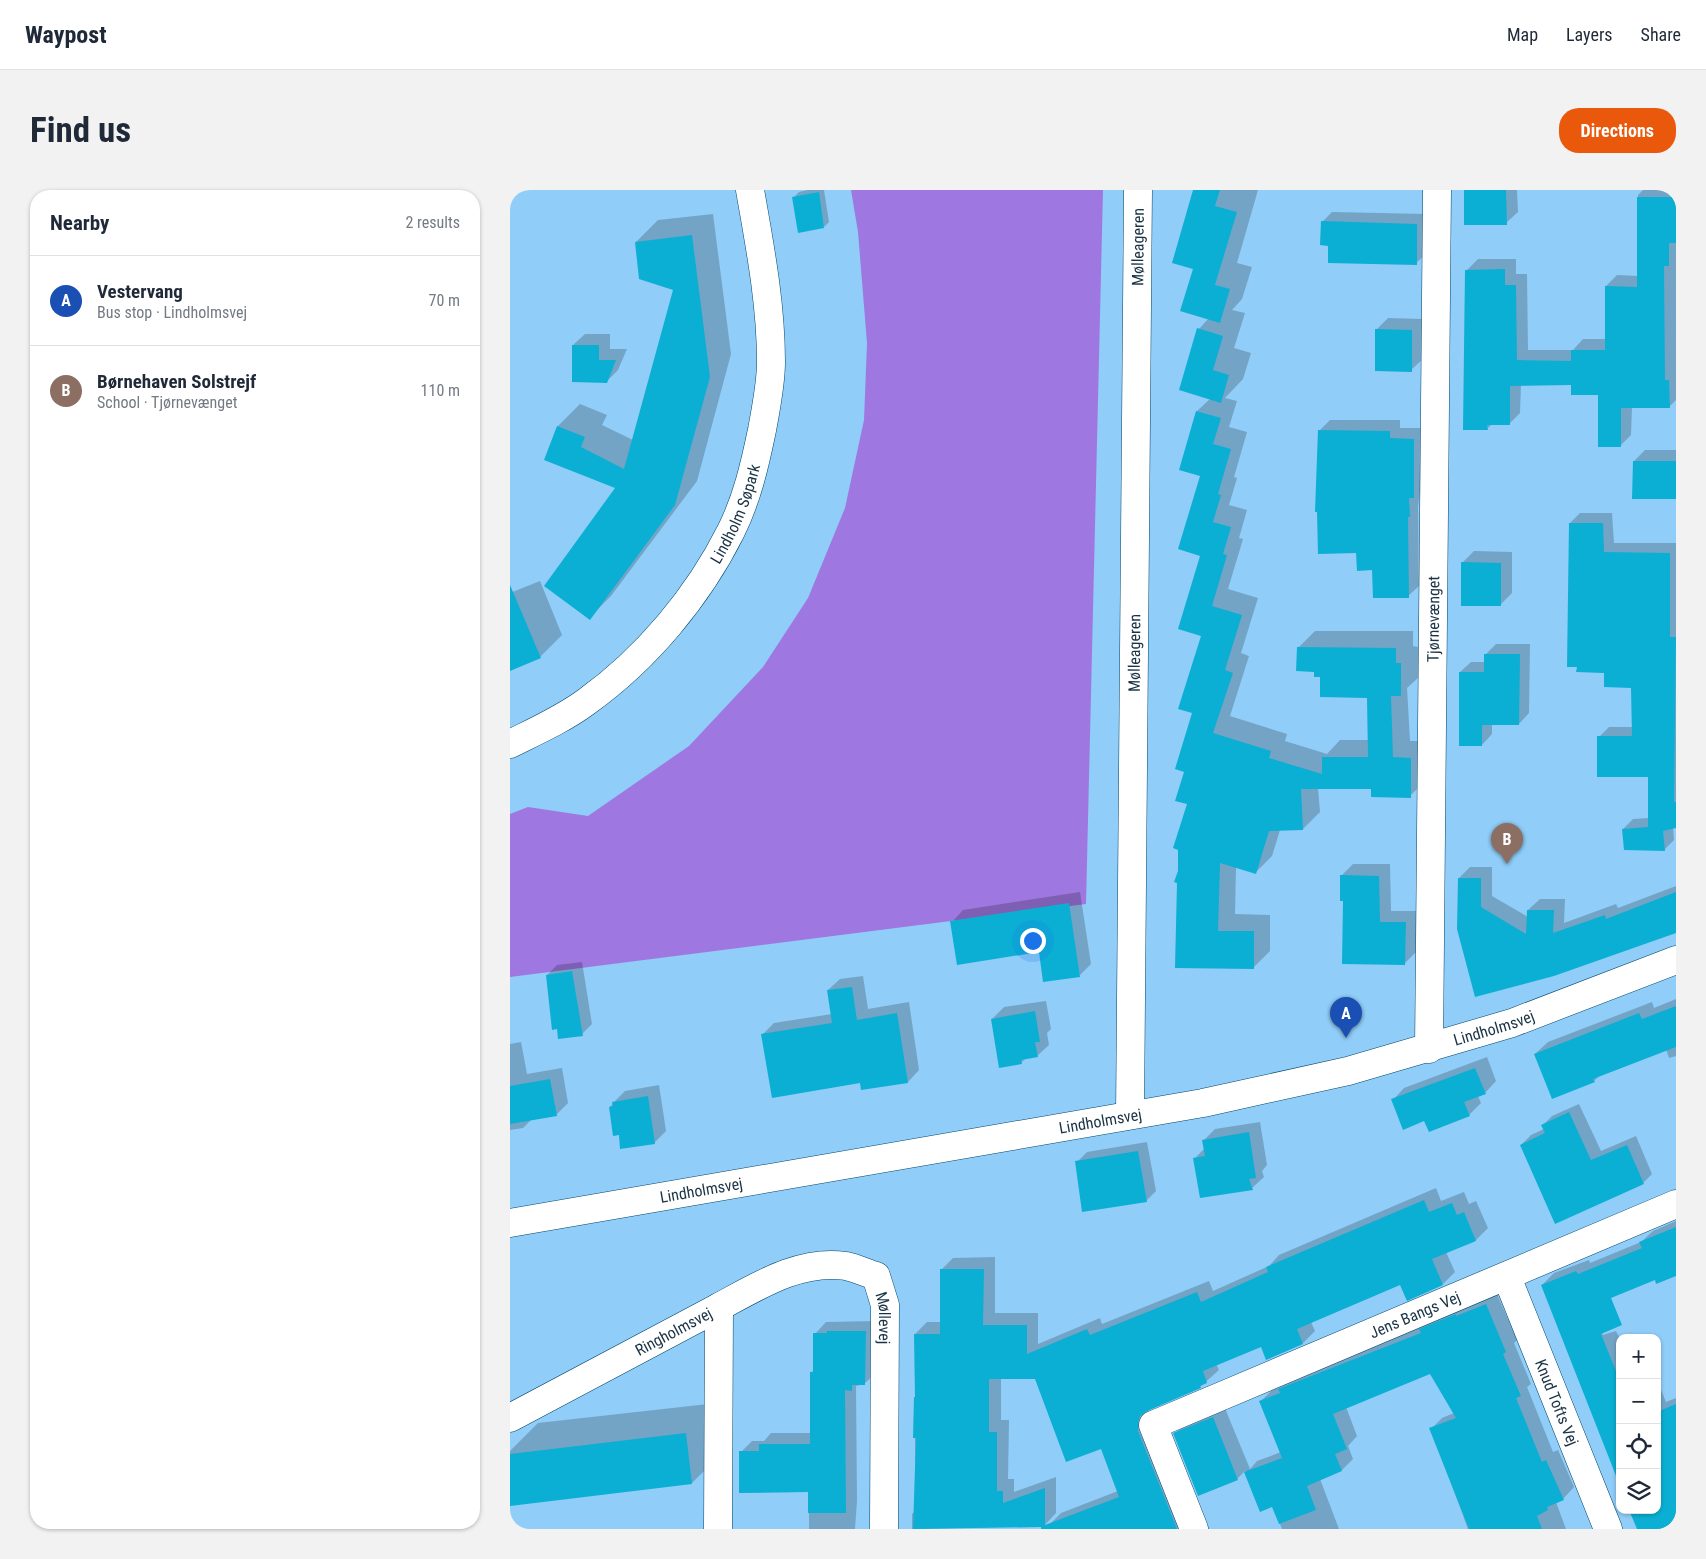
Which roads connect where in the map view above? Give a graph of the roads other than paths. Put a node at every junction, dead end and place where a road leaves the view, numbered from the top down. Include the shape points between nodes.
1 (750, 190) edge
2 (1138, 190) edge
3 (1438, 190) edge
4 (510, 744) edge
5 (1676, 960) edge
6 (1429, 1049) junction
7 (1130, 1115) junction
8 (1676, 1204) edge
9 (510, 1223) edge
10 (1507, 1277) junction
11 (719, 1307) junction
12 (510, 1418) edge
13 (718, 1529) edge
14 (884, 1529) edge
15 (1194, 1529) edge
16 (1608, 1529) edge

1 - 4 street, Lindholm Søpark via 766,284 771,364 757,457 732,530 709,571 632,665 585,703
2 - 7 street, Mølleageren
3 - 6 street, Tjørnevænget
5 - 6 street, Lindholmsvej via 1512,1023
6 - 7 street, Lindholmsvej via 1203,1103
7 - 9 street, Lindholmsvej
8 - 10 street, Jens Bangs Vej
10 - 15 street, Jens Bangs Vej via 1153,1424
10 - 16 street, Knud Tofts Vej
11 - 12 street, Ringholmsvej
11 - 13 street, Ringholmsvej
11 - 14 street, Møllevej via 774,1277 816,1266 846,1266 876,1276 885,1305

